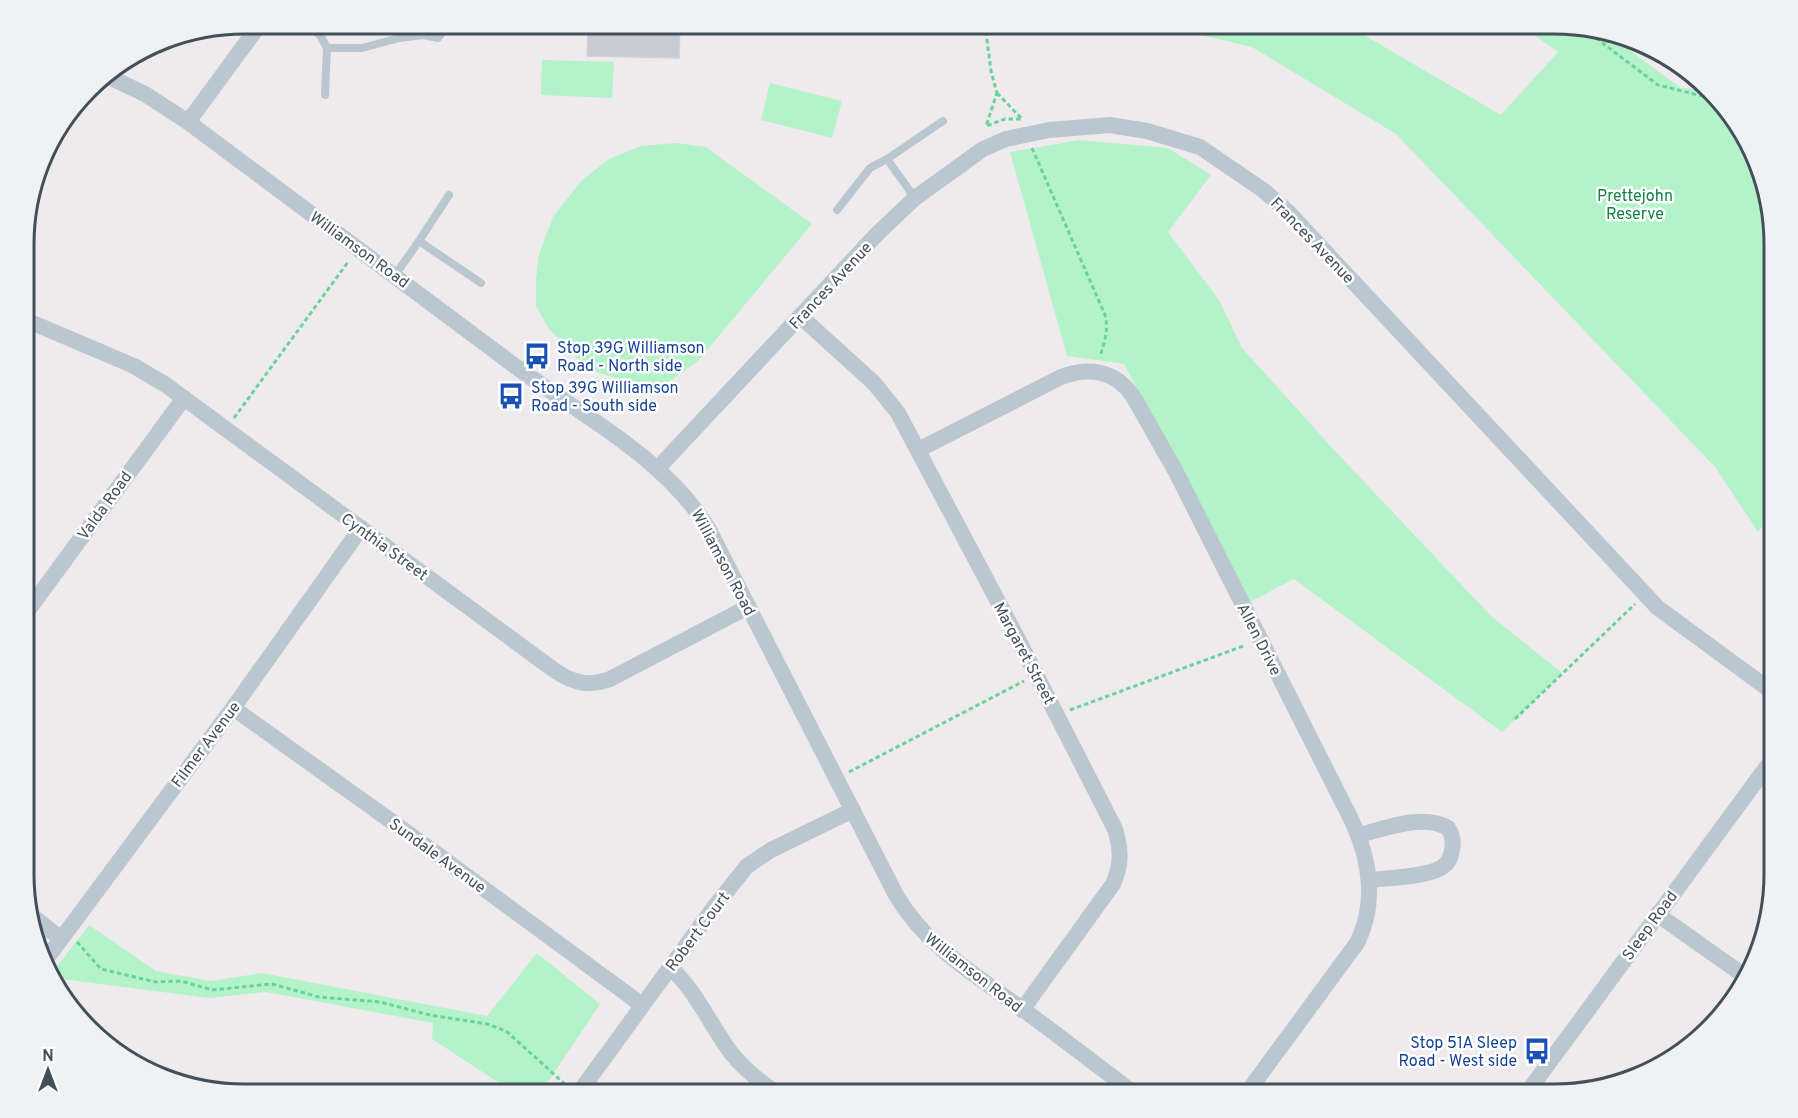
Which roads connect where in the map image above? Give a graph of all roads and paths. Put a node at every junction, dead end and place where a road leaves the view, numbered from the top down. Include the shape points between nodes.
1 (986, 34) edge
2 (252, 35) edge
3 (320, 35) edge
4 (442, 35) edge
5 (1598, 40) edge
6 (327, 48) junction
7 (115, 80) edge
8 (997, 93) junction
9 (325, 95) dead end
10 (1702, 96) edge
11 (943, 120) dead end
12 (188, 122) junction
13 (1029, 141) dead end
14 (887, 159) junction
15 (449, 195) dead end
16 (915, 198) junction
17 (837, 210) dead end
18 (419, 241) junction
19 (348, 262) dead end
20 (395, 275) junction
21 (481, 283) dead end
22 (800, 316) junction
23 (34, 323) edge
24 (1100, 357) dead end
25 (184, 398) junction
26 (226, 429) junction
27 (918, 450) junction
28 (657, 469) junction
29 (361, 528) junction
30 (1645, 594) junction
31 (34, 602) edge
32 (748, 607) junction
33 (1260, 639) junction
34 (1036, 674) junction
35 (1763, 685) edge
36 (233, 708) junction
37 (1057, 715) junction
38 (1515, 719) dead end
39 (1763, 772) edge
40 (837, 778) junction
41 (853, 810) junction
42 (1359, 835) junction
43 (1369, 880) junction
44 (1657, 914) junction
45 (41, 921) edge
46 (63, 934) junction
47 (51, 953) edge
48 (670, 967) junction
49 (1739, 972) edge
50 (642, 1005) junction
51 (1022, 1010) junction
52 (1121, 1083) edge
53 (1254, 1083) edge
54 (1534, 1083) edge
55 (565, 1084) edge
56 (577, 1084) edge
57 (763, 1084) edge

1 - 8 path
2 - 12 street
3 - 6 lane
4 - 6 lane via 438,41 423,35 362,48
5 - 10 path via 1658,85
6 - 9 lane
7 - 12 street, Williamson Road
8 - 8 path via 986,126 1005,119 1022,119
11 - 14 lane
12 - 20 street, Williamson Road
13 - 24 path via 1105,315 1107,335
14 - 16 lane
14 - 17 lane via 870,168
15 - 18 lane
16 - 22 street, Frances Avenue
16 - 30 street, Frances Avenue via 983,149 1006,139 1049,130 1120,126 1200,147 1289,213
18 - 20 lane
18 - 21 lane
19 - 26 path
20 - 28 street, Williamson Road
22 - 27 street, Margaret Street via 882,391
22 - 28 street, Frances Avenue
23 - 25 street, Cynthia Street via 134,366
25 - 26 street, Cynthia Street
25 - 31 street, Valda Road
26 - 29 street, Cynthia Street
27 - 33 street, Allen Drive via 1069,374 1093,370 1113,376 1128,389 1153,431
27 - 34 street, Margaret Street
28 - 32 street, Williamson Road via 696,509
29 - 32 street, Cynthia Street via 554,670 582,684 610,679
29 - 36 street, Filmer Avenue
30 - 35 street, Frances Avenue via 1672,620
30 - 38 path
32 - 40 street, Williamson Road
33 - 37 path
33 - 42 street, Allen Drive
34 - 37 street, Margaret Street
34 - 40 path
36 - 46 street, Filmer Avenue
36 - 50 street, Sundale Avenue
37 - 51 street, Margaret Street via 1115,829 1121,861 1104,898
39 - 44 street, Sleep Road
40 - 41 street, Williamson Road
41 - 48 street, Robert Court via 752,862
41 - 51 street, Williamson Road via 900,902 920,929
42 - 43 street, Allen Drive
42 - 43 street via 1431,822 1448,828 1454,844 1451,856 1439,869
43 - 53 street, Allen Drive via 1366,919 1357,943
44 - 49 street
44 - 54 street, Sleep Road
45 - 46 street
46 - 47 street, Filmer Avenue
46 - 55 path via 101,969 156,982 181,981 212,990 272,984 319,997 380,1002 487,1024 506,1031
48 - 50 street, Robert Court
48 - 57 street via 691,989 732,1053
50 - 56 street, Robert Court
51 - 52 street, Williamson Road

